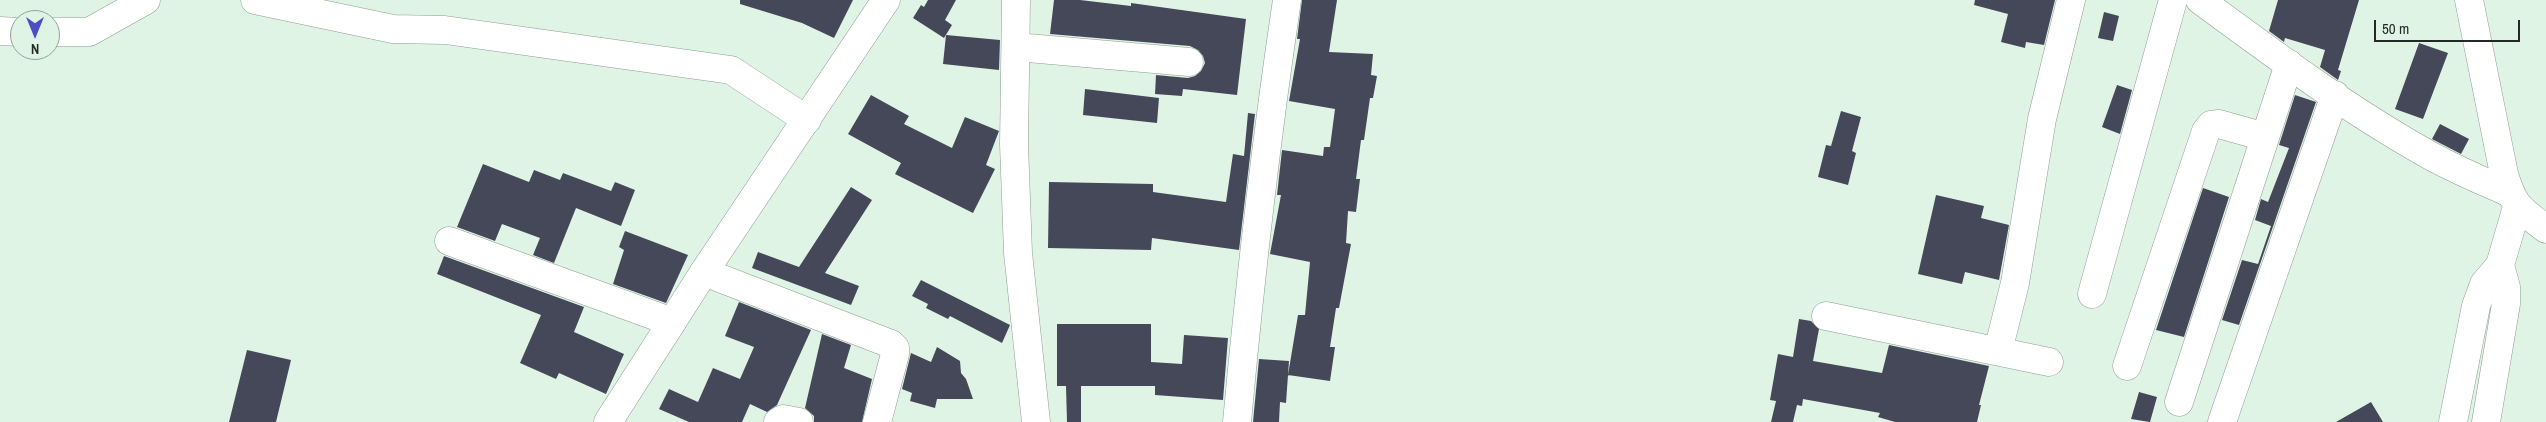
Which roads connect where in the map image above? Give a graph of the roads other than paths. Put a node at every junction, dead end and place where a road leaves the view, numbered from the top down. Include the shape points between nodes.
1 (146, 0) edge
2 (255, 0) edge
3 (886, 0) edge
4 (1016, 0) edge
5 (1287, 0) edge
6 (2071, 0) edge
7 (2172, 0) edge
8 (2201, 0) edge
9 (2469, 0) edge
10 (60, 32) edge
11 (1016, 47) junction
12 (1189, 62) dead end
13 (2289, 64) junction
14 (2335, 95) junction
15 (807, 120) junction
16 (2265, 137) junction
17 (2514, 200) junction
18 (2546, 229) edge
19 (449, 241) dead end
20 (2500, 265) junction
21 (704, 272) junction
22 (2092, 294) dead end
23 (1826, 316) dead end
24 (672, 322) junction
25 (1998, 351) junction
26 (2049, 362) dead end
27 (2127, 366) dead end
28 (2179, 402) dead end
29 (608, 422) edge
30 (778, 422) edge
31 (799, 422) edge
32 (877, 422) edge
33 (1036, 422) edge
34 (1237, 422) edge
35 (2222, 422) edge
36 (2453, 422) edge
37 (2486, 422) edge

1 - 10 street via 89,32
2 - 15 street via 393,29 446,30 731,70
3 - 15 street
4 - 11 street
5 - 34 street via 1275,79
6 - 25 street via 2042,119 2015,283
7 - 22 street
8 - 13 street
9 - 17 street
11 - 12 street
11 - 33 street via 1014,144 1018,253
13 - 14 street
13 - 16 street
14 - 17 street via 2422,151
14 - 35 street
15 - 21 street
16 - 27 street via 2219,124 2211,125 2206,131
16 - 28 street
17 - 18 street
17 - 20 street
19 - 24 street
20 - 36 street via 2484,284 2476,306
20 - 37 street via 2506,287 2506,304
21 - 24 street
21 - 32 street via 895,348
23 - 25 street
24 - 29 street
25 - 26 street
30 - 31 street via 783,419

